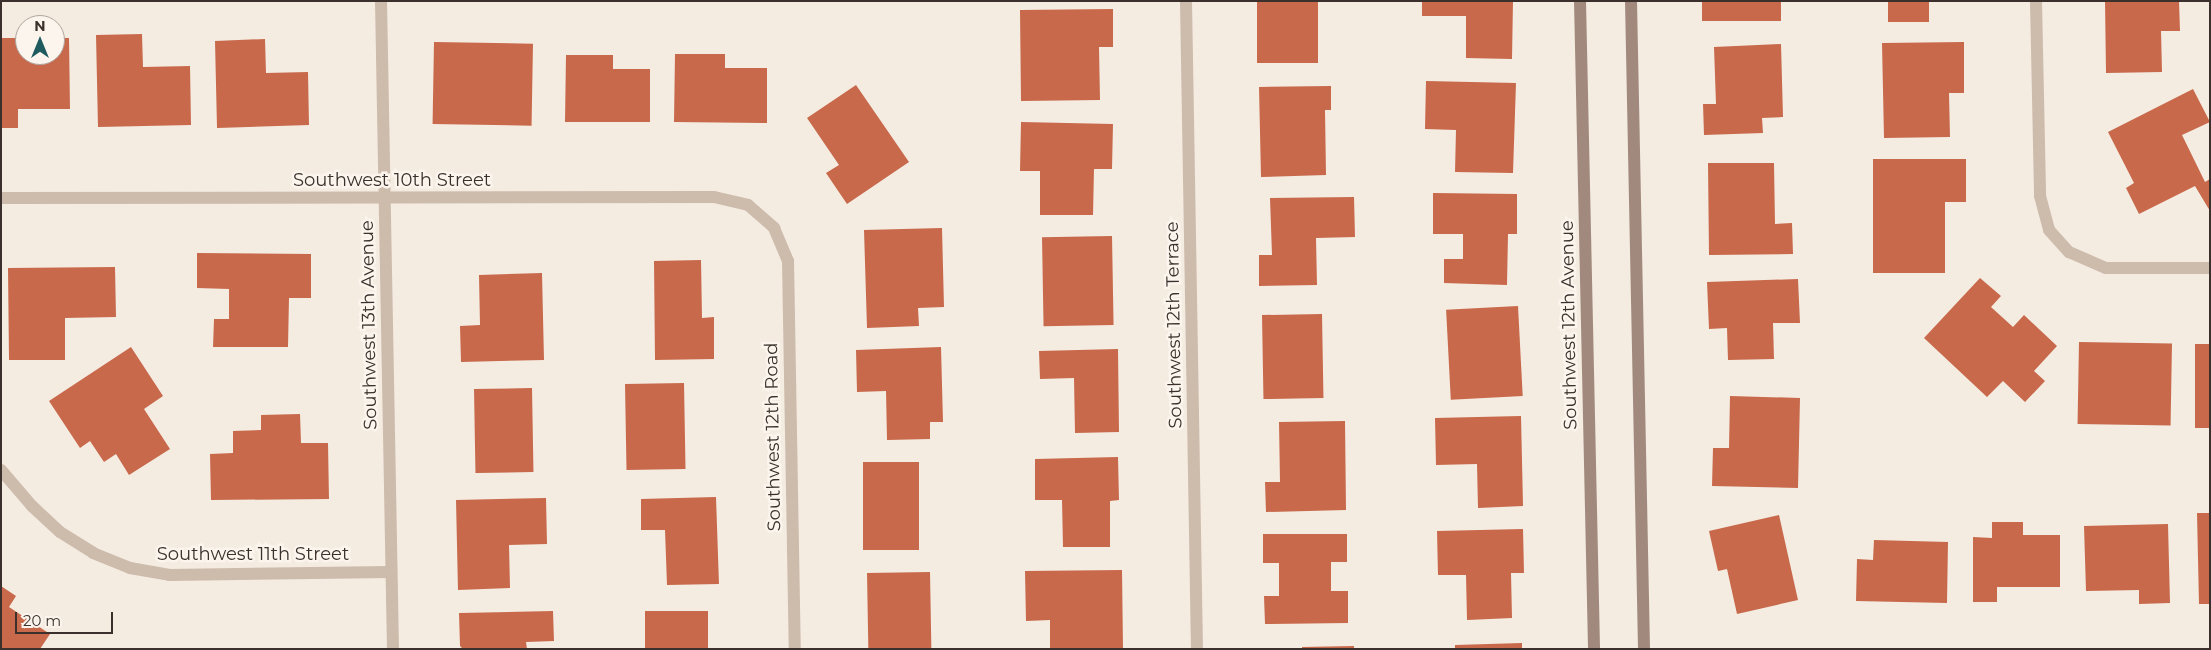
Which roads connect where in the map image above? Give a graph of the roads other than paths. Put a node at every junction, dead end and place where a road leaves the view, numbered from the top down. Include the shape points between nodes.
1 (381, 1) edge
2 (1186, 1) edge
3 (1580, 1) edge
4 (1631, 1) edge
5 (2036, 1) edge
6 (384, 197) junction
7 (1, 198) edge
8 (774, 228) joint
9 (2210, 268) edge
10 (1, 470) edge
11 (391, 572) junction
12 (392, 649) edge
13 (795, 649) edge
14 (1198, 649) edge
15 (1594, 649) edge
16 (1644, 649) edge

1 - 6 street, Southwest 13th Avenue
2 - 14 street, Southwest 12th Terrace
3 - 15 street, Southwest 12th Avenue
4 - 16 street
5 - 9 street via 2040,196 2049,230 2069,252 2106,268
6 - 7 street, Southwest 10th Street
6 - 8 street, Southwest 10th Street via 714,197 748,205
6 - 11 street, Southwest 13th Avenue
8 - 13 street, Southwest 12th Road via 788,261
10 - 11 street, Southwest 11th Street via 60,532 93,553 130,568 169,575
11 - 12 street, Southwest 13th Avenue

